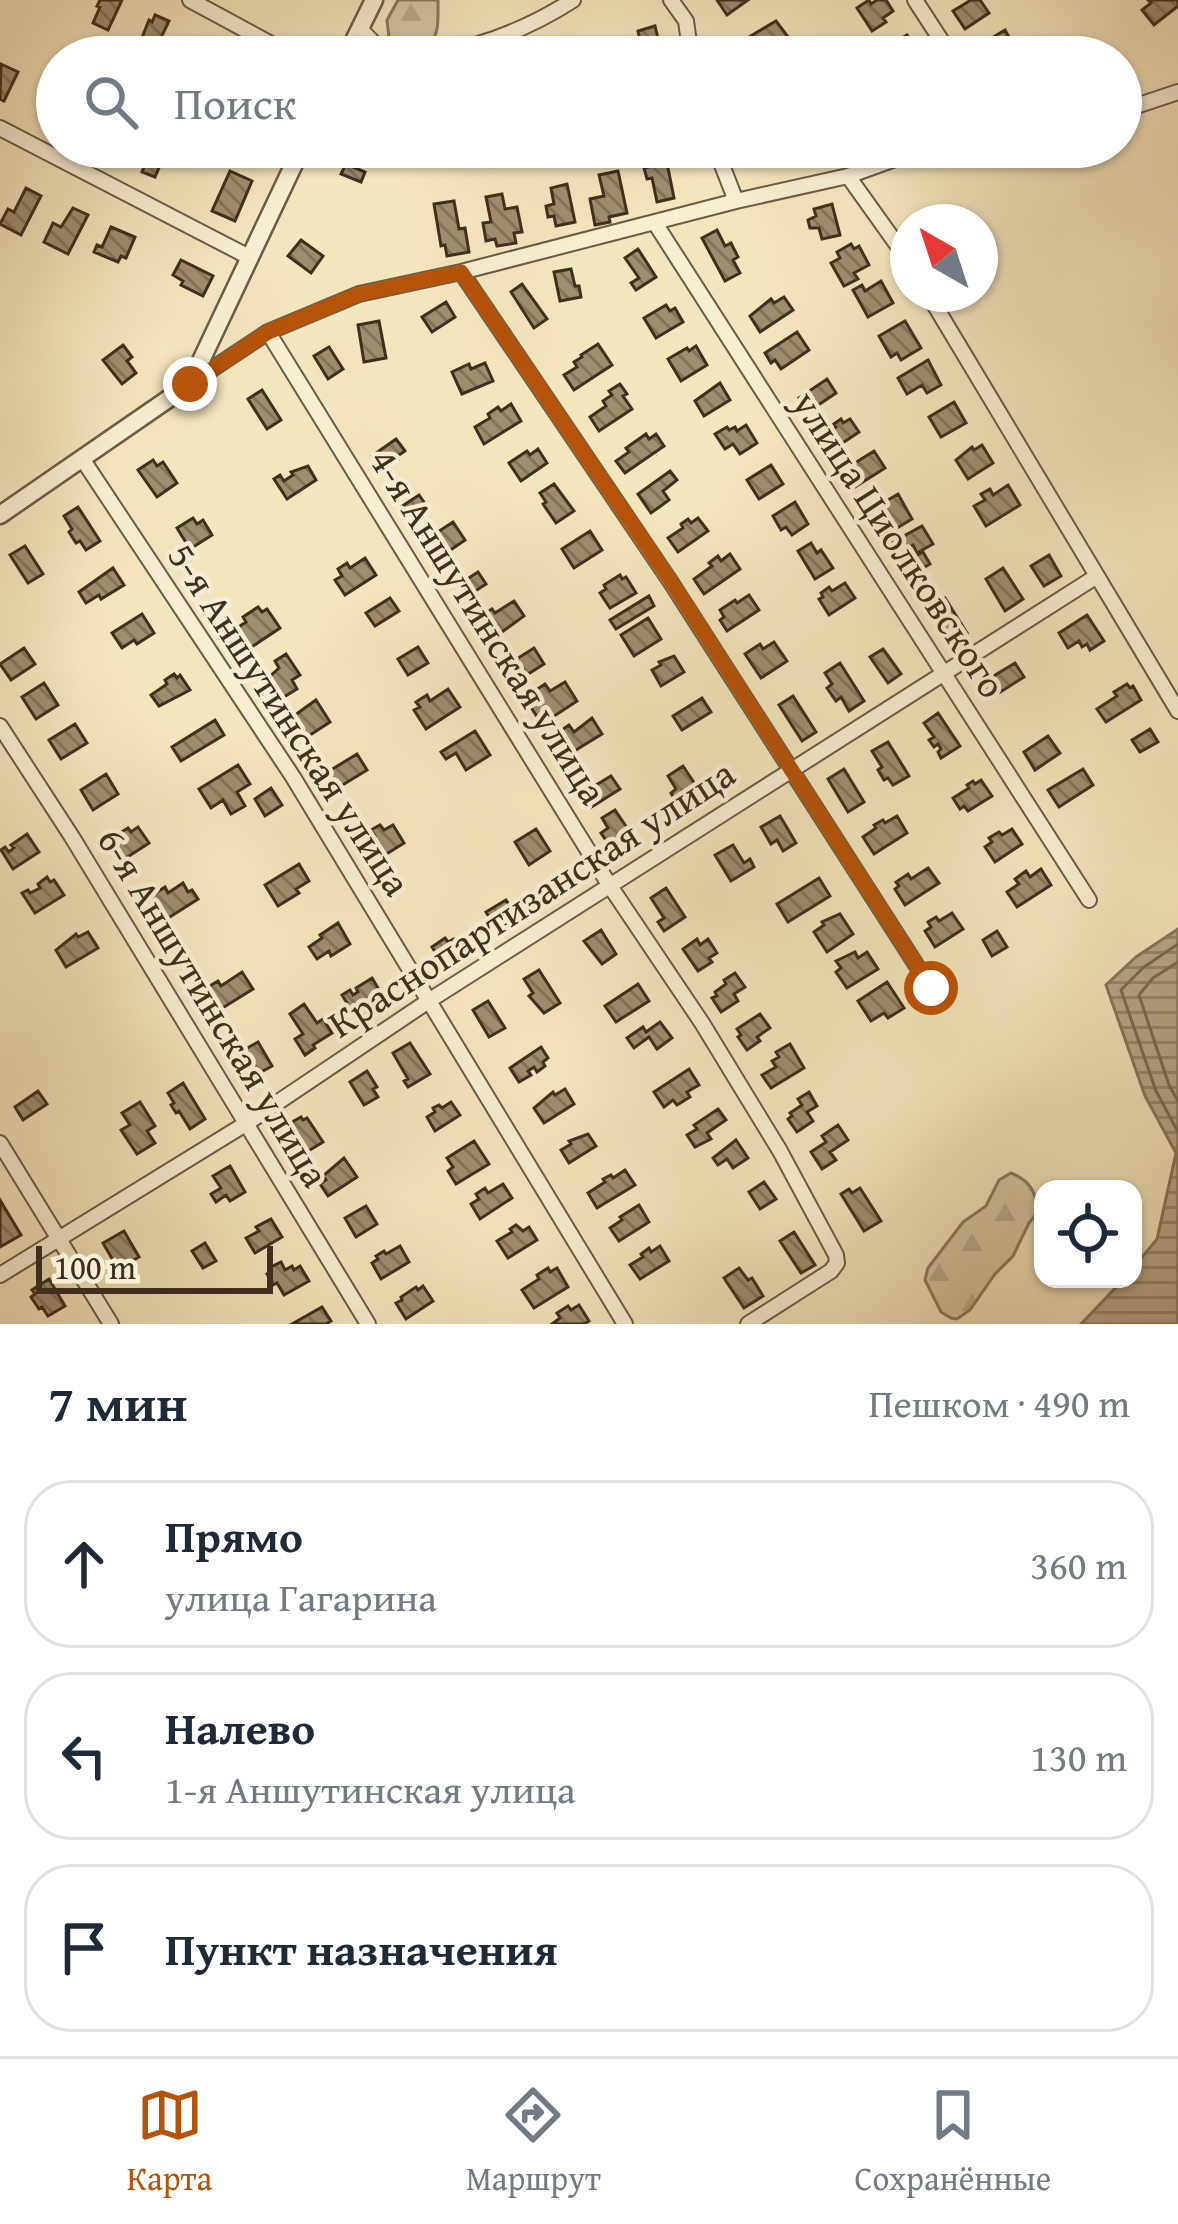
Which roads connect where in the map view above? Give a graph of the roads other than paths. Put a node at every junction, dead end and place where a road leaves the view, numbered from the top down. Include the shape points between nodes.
1 (190, 0) edge
2 (374, 0) edge
3 (573, 0) edge
4 (671, 0) edge
5 (914, 0) edge
6 (360, 29) junction
7 (256, 36) edge
8 (356, 36) edge
9 (367, 36) edge
10 (503, 36) edge
11 (688, 36) edge
12 (938, 36) edge
13 (1178, 92) edge
14 (1142, 104) edge
15 (0, 128) edge
16 (36, 147) edge
17 (77, 168) edge
18 (292, 168) edge
19 (723, 168) edge
20 (870, 168) edge
21 (848, 176) junction
22 (736, 201) junction
23 (655, 223) junction
24 (890, 235) edge
25 (249, 257) junction
26 (461, 272) junction
27 (939, 312) edge
28 (268, 332) junction
29 (190, 384) junction
30 (83, 460) junction
31 (0, 515) edge
32 (1097, 576) junction
33 (944, 674) junction
34 (1178, 712) edge
35 (0, 726) edge
36 (792, 770) junction
37 (610, 886) junction
38 (1089, 900) dead end
39 (931, 988) dead end
40 (430, 1000) junction
41 (247, 1123) junction
42 (0, 1143) edge
43 (58, 1239) junction
44 (0, 1275) edge
45 (111, 1324) edge
46 (368, 1324) edge
47 (625, 1324) edge
48 (748, 1324) edge

1 - 7 street
2 - 6 street
3 - 10 street
4 - 11 street
5 - 12 street
6 - 8 street
6 - 9 street
13 - 14 street
15 - 16 street
17 - 25 street
18 - 25 street
19 - 22 street
20 - 21 street
21 - 22 street
21 - 24 street
22 - 23 street
23 - 26 street
23 - 33 street, улица Циолковского
25 - 29 street
26 - 28 street via 359,294
26 - 36 street
27 - 32 street
28 - 29 street
28 - 37 street, 4-я Аншутинская улица
29 - 30 street
30 - 31 street
30 - 40 street, 5-я Аншутинская улица
32 - 33 street, Краснопартизанская улица
32 - 34 street
33 - 36 street, Краснопартизанская улица
33 - 38 street, улица Циолковского
35 - 41 street, 6-я Аншутинская улица
36 - 37 street, Краснопартизанская улица
36 - 39 street
37 - 40 street, Краснопартизанская улица
37 - 48 street, 4-я Аншутинская улица via 702,1023 836,1255 831,1271
40 - 41 street, Краснопартизанская улица
40 - 47 street, 5-я Аншутинская улица
41 - 43 street, Краснопартизанская улица
41 - 46 street, 6-я Аншутинская улица
42 - 43 street
43 - 44 street, Краснопартизанская улица
43 - 45 street

